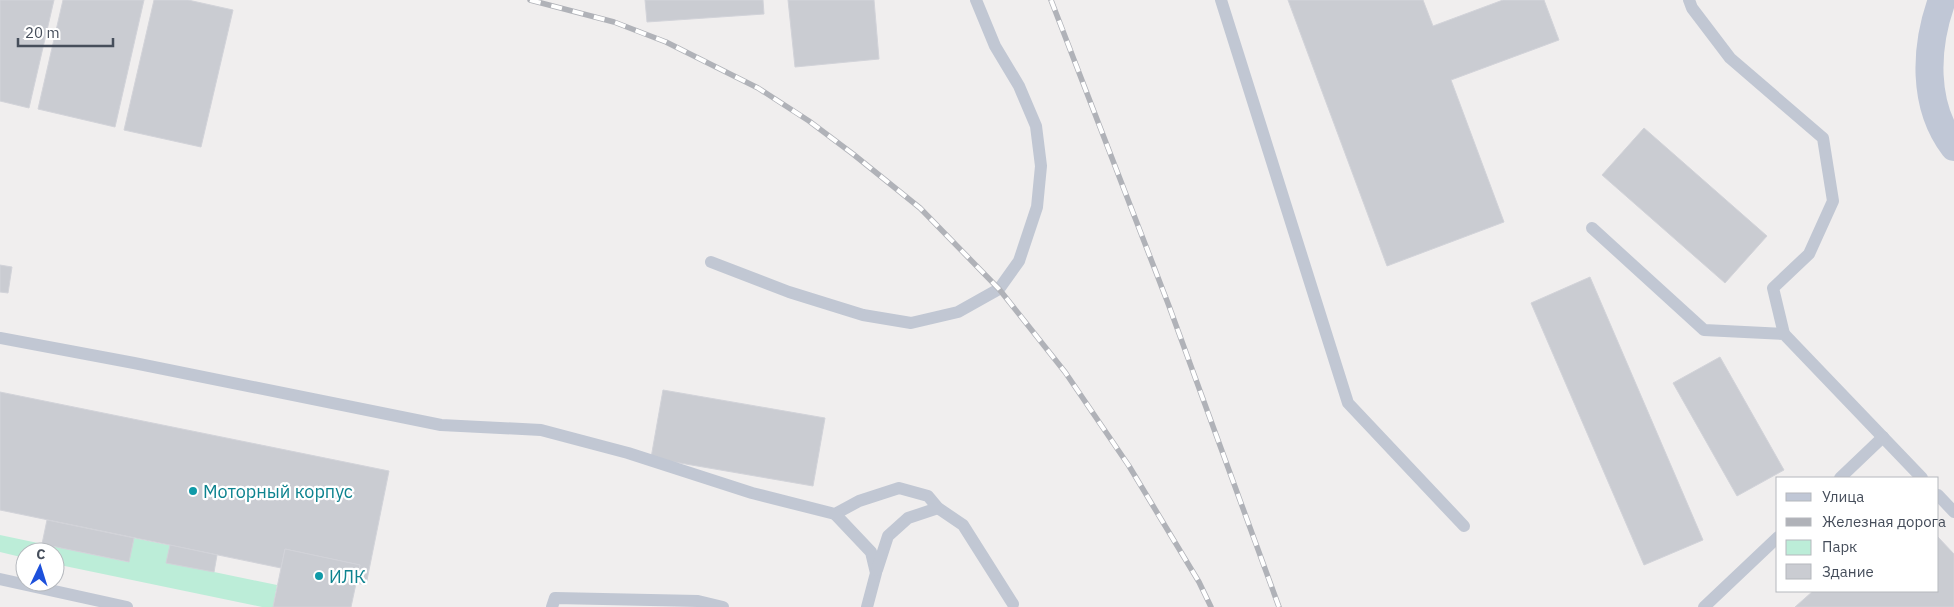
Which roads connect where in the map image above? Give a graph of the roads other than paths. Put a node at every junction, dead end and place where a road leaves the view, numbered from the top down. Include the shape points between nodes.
1 (976, 0) edge
2 (1221, 0) edge
3 (1689, 0) edge
4 (1942, 0) edge
5 (1954, 147) edge
6 (1592, 228) dead end
7 (711, 262) dead end
8 (1784, 334) junction
9 (0, 338) edge
10 (1883, 437) junction
11 (1841, 477) edge
12 (1921, 477) edge
13 (1939, 496) edge
14 (938, 508) junction
15 (1954, 512) edge
16 (835, 514) junction
17 (1464, 526) dead end
18 (1776, 539) edge
19 (876, 573) junction
20 (0, 579) edge
21 (1011, 606) edge
22 (127, 607) edge
23 (552, 607) edge
24 (723, 607) edge
25 (867, 607) edge
26 (1704, 607) edge

1 - 7 lane via 1036,126 1041,166 1036,207 1020,260 999,289 958,312 911,323 863,315 789,292
2 - 17 lane via 1348,402
3 - 8 lane via 1730,58 1823,138 1833,200 1809,254 1773,288
4 - 5 street via 1929,51 1930,80 1935,108 1945,135
6 - 8 lane via 1704,330
8 - 10 lane
9 - 16 lane via 441,425 541,430 628,453 752,493
10 - 11 lane
10 - 12 lane
13 - 15 lane
14 - 16 lane via 928,496 899,488 859,501
14 - 19 lane via 908,518 888,536
14 - 21 lane via 963,525
16 - 19 lane via 871,552
18 - 26 lane
19 - 25 lane
20 - 22 lane
23 - 24 lane via 555,598 698,601

